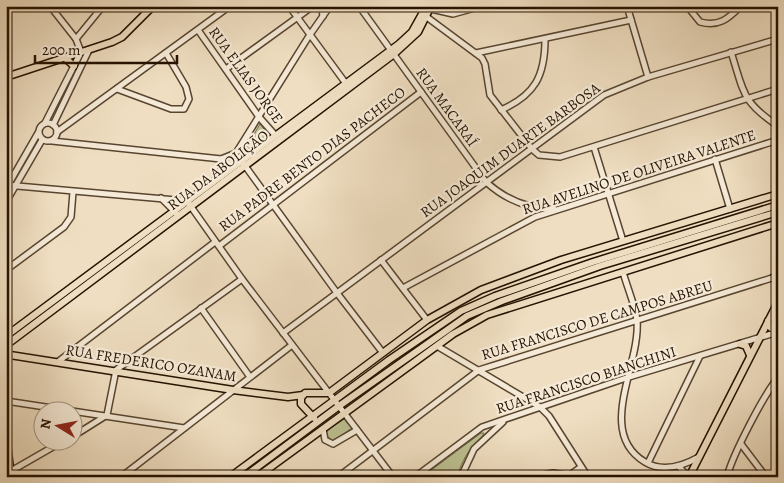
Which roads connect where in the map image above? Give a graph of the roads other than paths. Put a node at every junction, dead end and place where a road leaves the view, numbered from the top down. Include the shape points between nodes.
1 (50, 6) edge
2 (102, 6) edge
3 (153, 6) edge
4 (230, 6) edge
5 (289, 6) edge
6 (313, 6) edge
7 (330, 6) edge
8 (359, 6) edge
9 (482, 6) edge
10 (627, 6) edge
11 (687, 6) edge
12 (741, 6) edge
13 (428, 7) edge
14 (425, 16) junction
15 (297, 17) junction
16 (323, 17) junction
17 (631, 20) junction
18 (198, 30) junction
19 (310, 36) junction
20 (76, 39) junction
21 (545, 39) junction
22 (778, 39) edge
23 (89, 50) junction
24 (81, 52) junction
25 (392, 52) junction
26 (731, 52) junction
27 (166, 53) junction
28 (476, 53) junction
29 (64, 57) junction
30 (74, 66) junction
31 (226, 69) junction
32 (6, 77) edge
33 (648, 77) junction
34 (347, 85) junction
35 (118, 89) junction
36 (778, 89) edge
37 (421, 92) junction
38 (746, 99) junction
39 (501, 110) junction
40 (259, 117) junction
41 (45, 123) junction
42 (53, 125) junction
43 (778, 126) edge
44 (57, 132) junction
45 (38, 133) junction
46 (275, 135) junction
47 (42, 140) junction
48 (52, 140) junction
49 (778, 140) edge
50 (594, 147) junction
51 (532, 149) junction
52 (221, 159) junction
53 (714, 159) junction
54 (243, 163) junction
55 (221, 177) junction
56 (486, 182) junction
57 (7, 186) edge
58 (15, 186) junction
59 (73, 192) junction
60 (608, 192) junction
61 (778, 194) edge
62 (160, 198) junction
63 (6, 202) edge
64 (189, 204) junction
65 (273, 204) junction
66 (778, 205) edge
67 (558, 209) junction
68 (730, 209) junction
69 (778, 212) edge
70 (176, 214) junction
71 (778, 223) edge
72 (623, 241) junction
73 (217, 244) junction
74 (381, 260) junction
75 (6, 270) edge
76 (623, 272) junction
77 (776, 278) edge
78 (242, 279) junction
79 (403, 288) junction
80 (337, 293) junction
81 (778, 302) edge
82 (201, 308) junction
83 (427, 320) junction
84 (637, 320) junction
85 (768, 321) junction
86 (777, 332) edge
87 (283, 333) junction
88 (760, 337) junction
89 (7, 340) edge
90 (740, 344) junction
91 (292, 345) junction
92 (437, 346) junction
93 (383, 353) junction
94 (750, 355) junction
95 (700, 356) junction
96 (8, 358) edge
97 (59, 361) junction
98 (116, 370) junction
99 (479, 370) junction
100 (250, 377) junction
101 (629, 377) junction
102 (778, 378) edge
103 (321, 383) junction
104 (232, 390) junction
105 (316, 392) junction
106 (329, 393) junction
107 (303, 395) junction
108 (288, 398) junction
109 (334, 400) junction
110 (6, 401) edge
111 (301, 404) junction
112 (339, 406) junction
113 (540, 406) junction
114 (345, 414) junction
115 (107, 415) junction
116 (312, 416) junction
117 (507, 418) junction
118 (318, 422) junction
119 (184, 428) junction
120 (322, 429) junction
121 (357, 430) junction
122 (82, 431) edge
123 (6, 434) edge
124 (741, 444) junction
125 (50, 450) edge
126 (372, 450) junction
127 (700, 456) junction
128 (648, 464) junction
129 (581, 466) junction
130 (679, 467) junction
131 (11, 474) edge
132 (420, 475) edge
133 (570, 475) junction
134 (121, 477) edge
135 (230, 477) edge
136 (244, 477) edge
137 (257, 477) edge
138 (338, 477) edge
139 (393, 477) edge
140 (415, 477) edge
141 (461, 477) edge
142 (534, 477) edge
143 (576, 477) edge
144 (588, 477) edge
145 (689, 477) edge
146 (727, 477) edge
147 (766, 477) edge

1 - 20 street
2 - 20 street
3 - 23 main road via 122,37
4 - 18 street
5 - 15 street
6 - 15 street
6 - 16 street via 322,9
7 - 16 street
8 - 25 street, RUA MACARAÍ
9 - 13 street via 453,14
10 - 17 street
11 - 12 street via 700,22 714,24 725,20
13 - 14 main road, RUA DA ABOLIÇÃO
14 - 25 main road, RUA DA ABOLIÇÃO via 412,38
14 - 28 street
15 - 19 street
15 - 31 street
16 - 19 street
17 - 21 street
17 - 33 street
18 - 27 street
18 - 31 street, RUA ELIAS JORGE
19 - 34 street
19 - 40 street
20 - 24 street
21 - 28 street
21 - 39 street via 544,62 536,84 525,98
22 - 26 street, RUA JOAQUIM DUARTE BARBOSA
23 - 24 main road
23 - 42 street
24 - 29 main road
24 - 30 street
25 - 34 main road, RUA DA ABOLIÇÃO
25 - 37 street, RUA MACARAÍ
26 - 33 street, RUA JOAQUIM DUARTE BARBOSA
26 - 38 street
27 - 35 street
27 - 35 street via 190,99 184,109 171,109
28 - 39 street via 485,64 490,95
29 - 30 main road
29 - 32 main road
30 - 41 street
31 - 40 street, RUA ELIAS JORGE
33 - 51 street, RUA JOAQUIM DUARTE BARBOSA via 604,95
34 - 46 main road, RUA DA ABOLIÇÃO
34 - 54 main road, RUA DA ABOLIÇÃO
35 - 44 street
36 - 38 street
37 - 56 street, RUA MACARAÍ
37 - 65 street, RUA PADRE BENTO DIAS PACHECO
38 - 43 street via 757,112
38 - 50 street
39 - 51 street
40 - 46 street, RUA ELIAS JORGE
40 - 52 street via 236,153
41 - 42 street
41 - 45 street
42 - 44 street
44 - 48 street
45 - 47 street
45 - 57 street
46 - 54 main road, RUA DA ABOLIÇÃO
47 - 48 street
47 - 58 street
48 - 52 street
49 - 53 street, RUA AVELINO DE OLIVEIRA VALENTE
50 - 51 street via 560,157 539,155
50 - 60 street
51 - 56 street, RUA JOAQUIM DUARTE BARBOSA
52 - 55 street
53 - 60 street, RUA AVELINO DE OLIVEIRA VALENTE
53 - 68 street
54 - 55 main road, RUA DA ABOLIÇÃO
54 - 64 main road, RUA DA ABOLIÇÃO
54 - 65 street
55 - 64 main road, RUA DA ABOLIÇÃO
56 - 67 street, RUA MACARAÍ via 497,192 522,204
56 - 74 street, RUA JOAQUIM DUARTE BARBOSA
57 - 58 street
58 - 59 street
58 - 63 street
59 - 62 street
59 - 75 street via 71,217 64,227
60 - 67 street, RUA AVELINO DE OLIVEIRA VALENTE
60 - 72 street
61 - 68 main road
62 - 64 street
62 - 70 street
64 - 70 main road, RUA DA ABOLIÇÃO
64 - 73 street
65 - 73 street, RUA PADRE BENTO DIAS PACHECO
65 - 80 street
66 - 109 main road via 593,262 487,299 444,322
67 - 79 street, RUA AVELINO DE OLIVEIRA VALENTE via 518,226
68 - 72 main road
69 - 112 main road via 600,266 484,308 435,337
70 - 89 main road, RUA DA ABOLIÇÃO
71 - 76 main road
72 - 83 main road via 503,281
73 - 78 street
73 - 97 street, RUA PADRE BENTO DIAS PACHECO
74 - 79 street
74 - 80 street, RUA JOAQUIM DUARTE BARBOSA
76 - 84 street
76 - 92 main road via 487,315
77 - 84 street, RUA FRANCISCO DE CAMPOS ABREU
78 - 82 street
78 - 87 street
79 - 83 street
80 - 87 street, RUA JOAQUIM DUARTE BARBOSA
80 - 93 street
81 - 85 main road
82 - 98 street
82 - 100 street
83 - 93 main road
84 - 99 street, RUA FRANCISCO DE CAMPOS ABREU
84 - 101 street
85 - 86 main road
85 - 88 main road
86 - 88 street, RUA FRANCISCO BIANCHINI
87 - 91 street
88 - 90 street, RUA FRANCISCO BIANCHINI
88 - 94 main road
89 - 96 main road
90 - 94 main road via 746,346
90 - 95 street, RUA FRANCISCO BIANCHINI
91 - 100 street
91 - 103 street
92 - 99 street
92 - 114 main road
93 - 106 main road
94 - 127 main road
95 - 101 street, RUA FRANCISCO BIANCHINI
95 - 128 street
96 - 97 main road, RUA FREDERICO OZANAM
97 - 98 main road, RUA FREDERICO OZANAM
98 - 104 main road, RUA FREDERICO OZANAM
98 - 115 street
99 - 113 street
99 - 126 street, RUA FRANCISCO DE CAMPOS ABREU
100 - 104 street
101 - 113 street, RUA FRANCISCO BIANCHINI
101 - 128 street via 620,418 622,433 631,450
102 - 124 street
103 - 105 main road
103 - 106 street
104 - 108 main road, RUA FREDERICO OZANAM
104 - 119 street
105 - 106 main road, RUA FREDERICO OZANAM
105 - 107 main road, RUA FREDERICO OZANAM
106 - 109 street
107 - 108 main road, RUA FREDERICO OZANAM
107 - 111 main road
108 - 111 main road, RUA FREDERICO OZANAM
109 - 112 street
109 - 116 main road
110 - 115 street
111 - 116 main road, RUA FREDERICO OZANAM
112 - 114 street
112 - 118 main road
113 - 117 street, RUA FRANCISCO BIANCHINI
113 - 129 street
114 - 120 main road
114 - 121 street
115 - 119 street
115 - 122 street
116 - 118 main road, RUA FREDERICO OZANAM
116 - 135 main road
117 - 132 street, RUA FRANCISCO BIANCHINI via 474,432
117 - 141 street via 474,449
118 - 120 main road, RUA FREDERICO OZANAM
118 - 136 main road
119 - 134 street
120 - 121 street via 324,439 331,444
120 - 137 main road
121 - 126 street
123 - 131 main road
124 - 146 street
124 - 147 street
125 - 131 street
126 - 138 street, RUA FRANCISCO DE CAMPOS ABREU
126 - 139 street
127 - 130 street
127 - 145 main road
128 - 130 street
129 - 133 street
129 - 144 street
130 - 145 street
132 - 140 street, RUA FRANCISCO BIANCHINI
133 - 142 street via 553,473
133 - 143 street

